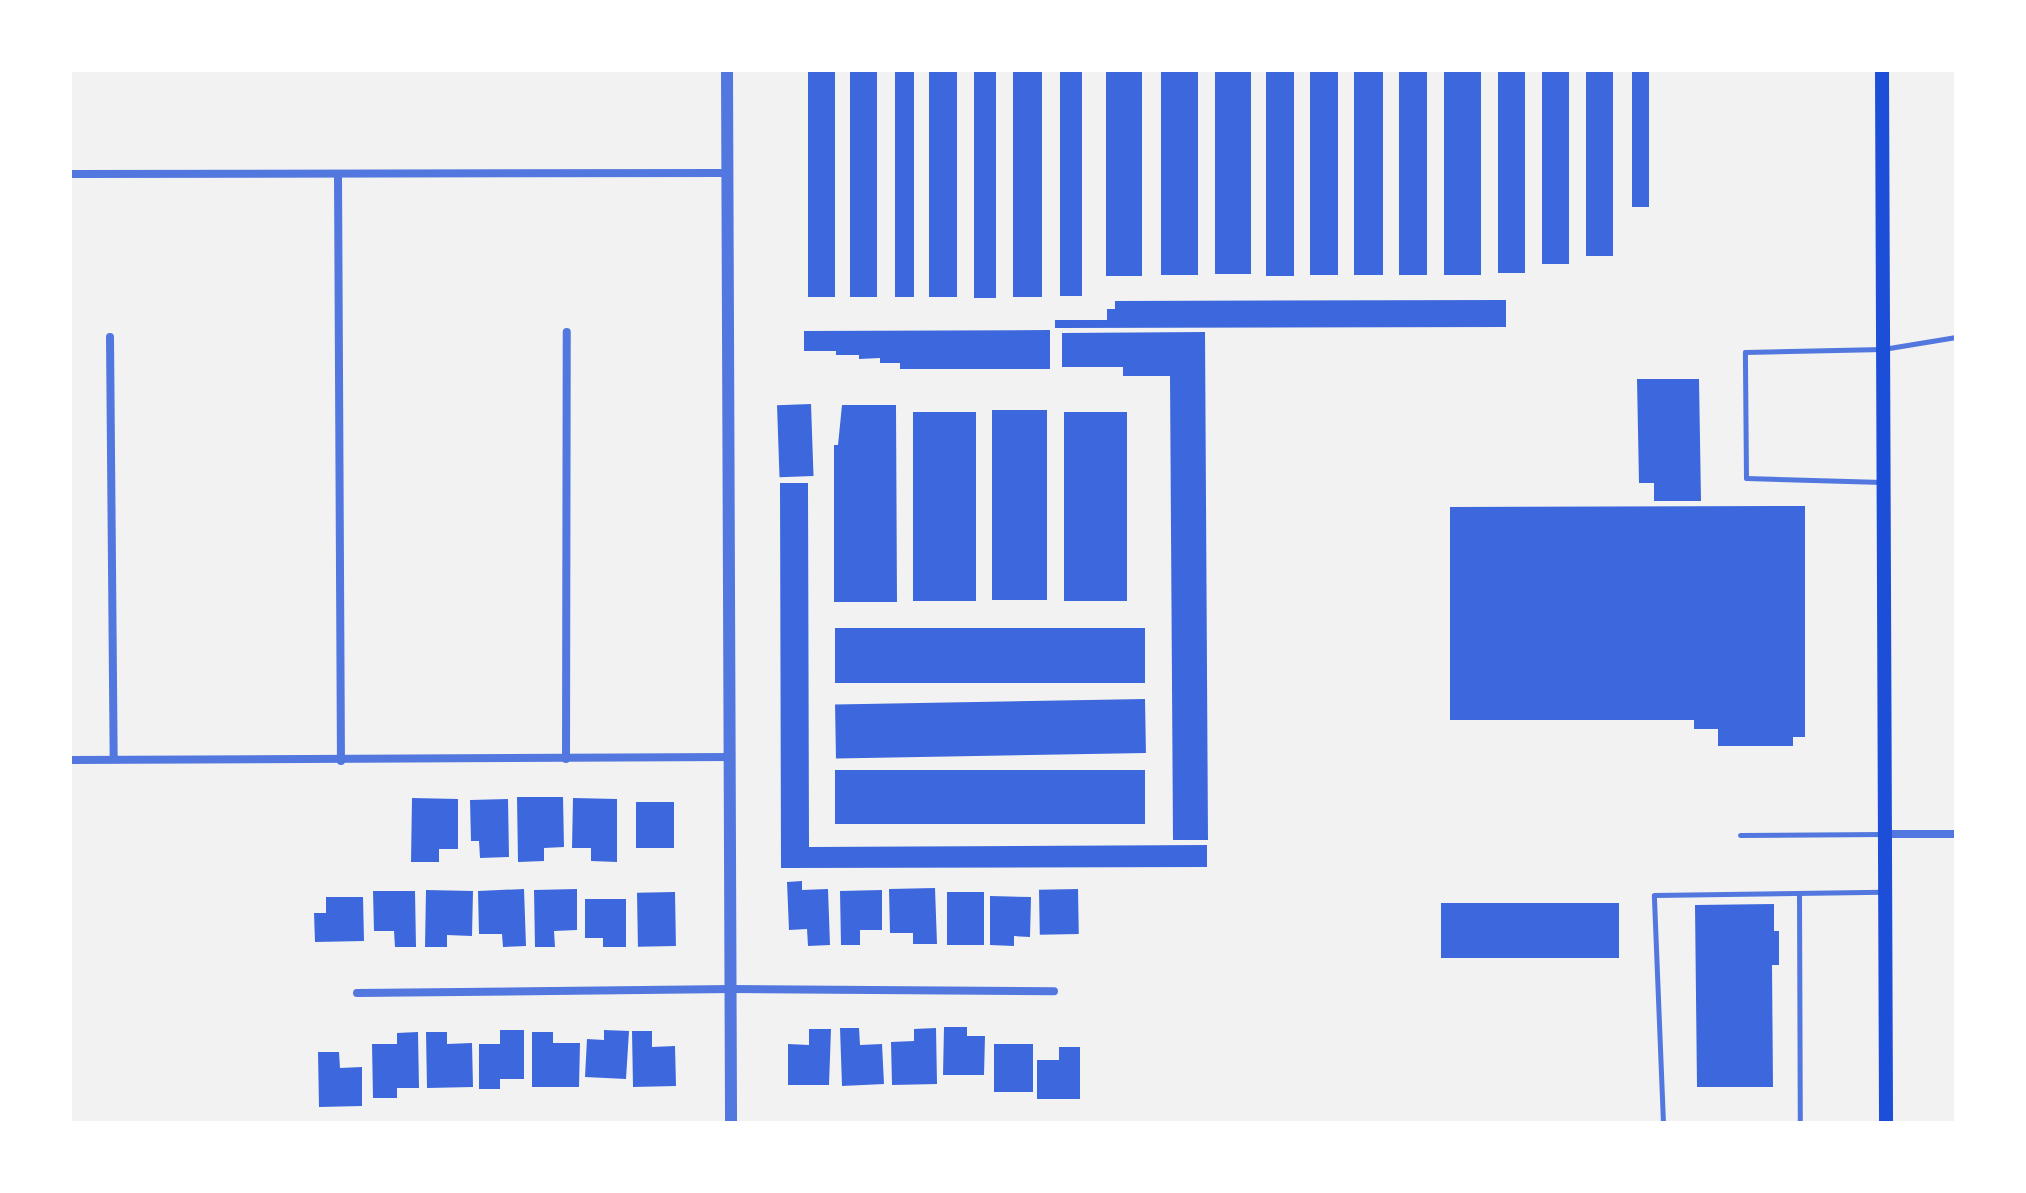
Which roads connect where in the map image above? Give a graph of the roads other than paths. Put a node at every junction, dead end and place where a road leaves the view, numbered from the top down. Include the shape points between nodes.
1 (727, 70) edge
2 (1882, 70) edge
3 (727, 173) junction
4 (70, 174) edge
5 (338, 175) junction
6 (567, 332) dead end
7 (110, 337) dead end
8 (1956, 337) edge
9 (1883, 349) junction
10 (1883, 482) junction
11 (731, 757) junction
12 (114, 759) junction
13 (566, 759) junction
14 (70, 760) edge
15 (341, 761) junction
16 (1884, 834) junction
17 (1956, 834) edge
18 (1740, 835) dead end
19 (1884, 892) junction
20 (1799, 893) junction
21 (732, 989) junction
22 (1054, 991) dead end
23 (357, 993) dead end
24 (731, 1123) edge
25 (1663, 1123) edge
26 (1800, 1123) edge
27 (1886, 1123) edge

1 - 3 street
2 - 9 main road
3 - 5 street
3 - 11 street
4 - 5 street
5 - 15 street
6 - 13 street
7 - 12 street
8 - 9 lane
9 - 10 main road
9 - 10 lane via 1745,352 1746,478
10 - 16 main road
11 - 13 street
11 - 21 street
12 - 14 street
12 - 15 street
13 - 15 street
16 - 17 street
16 - 18 lane
16 - 19 main road
19 - 20 lane
19 - 27 main road
20 - 25 lane via 1654,895
20 - 26 lane
21 - 22 street
21 - 23 street
21 - 24 street

